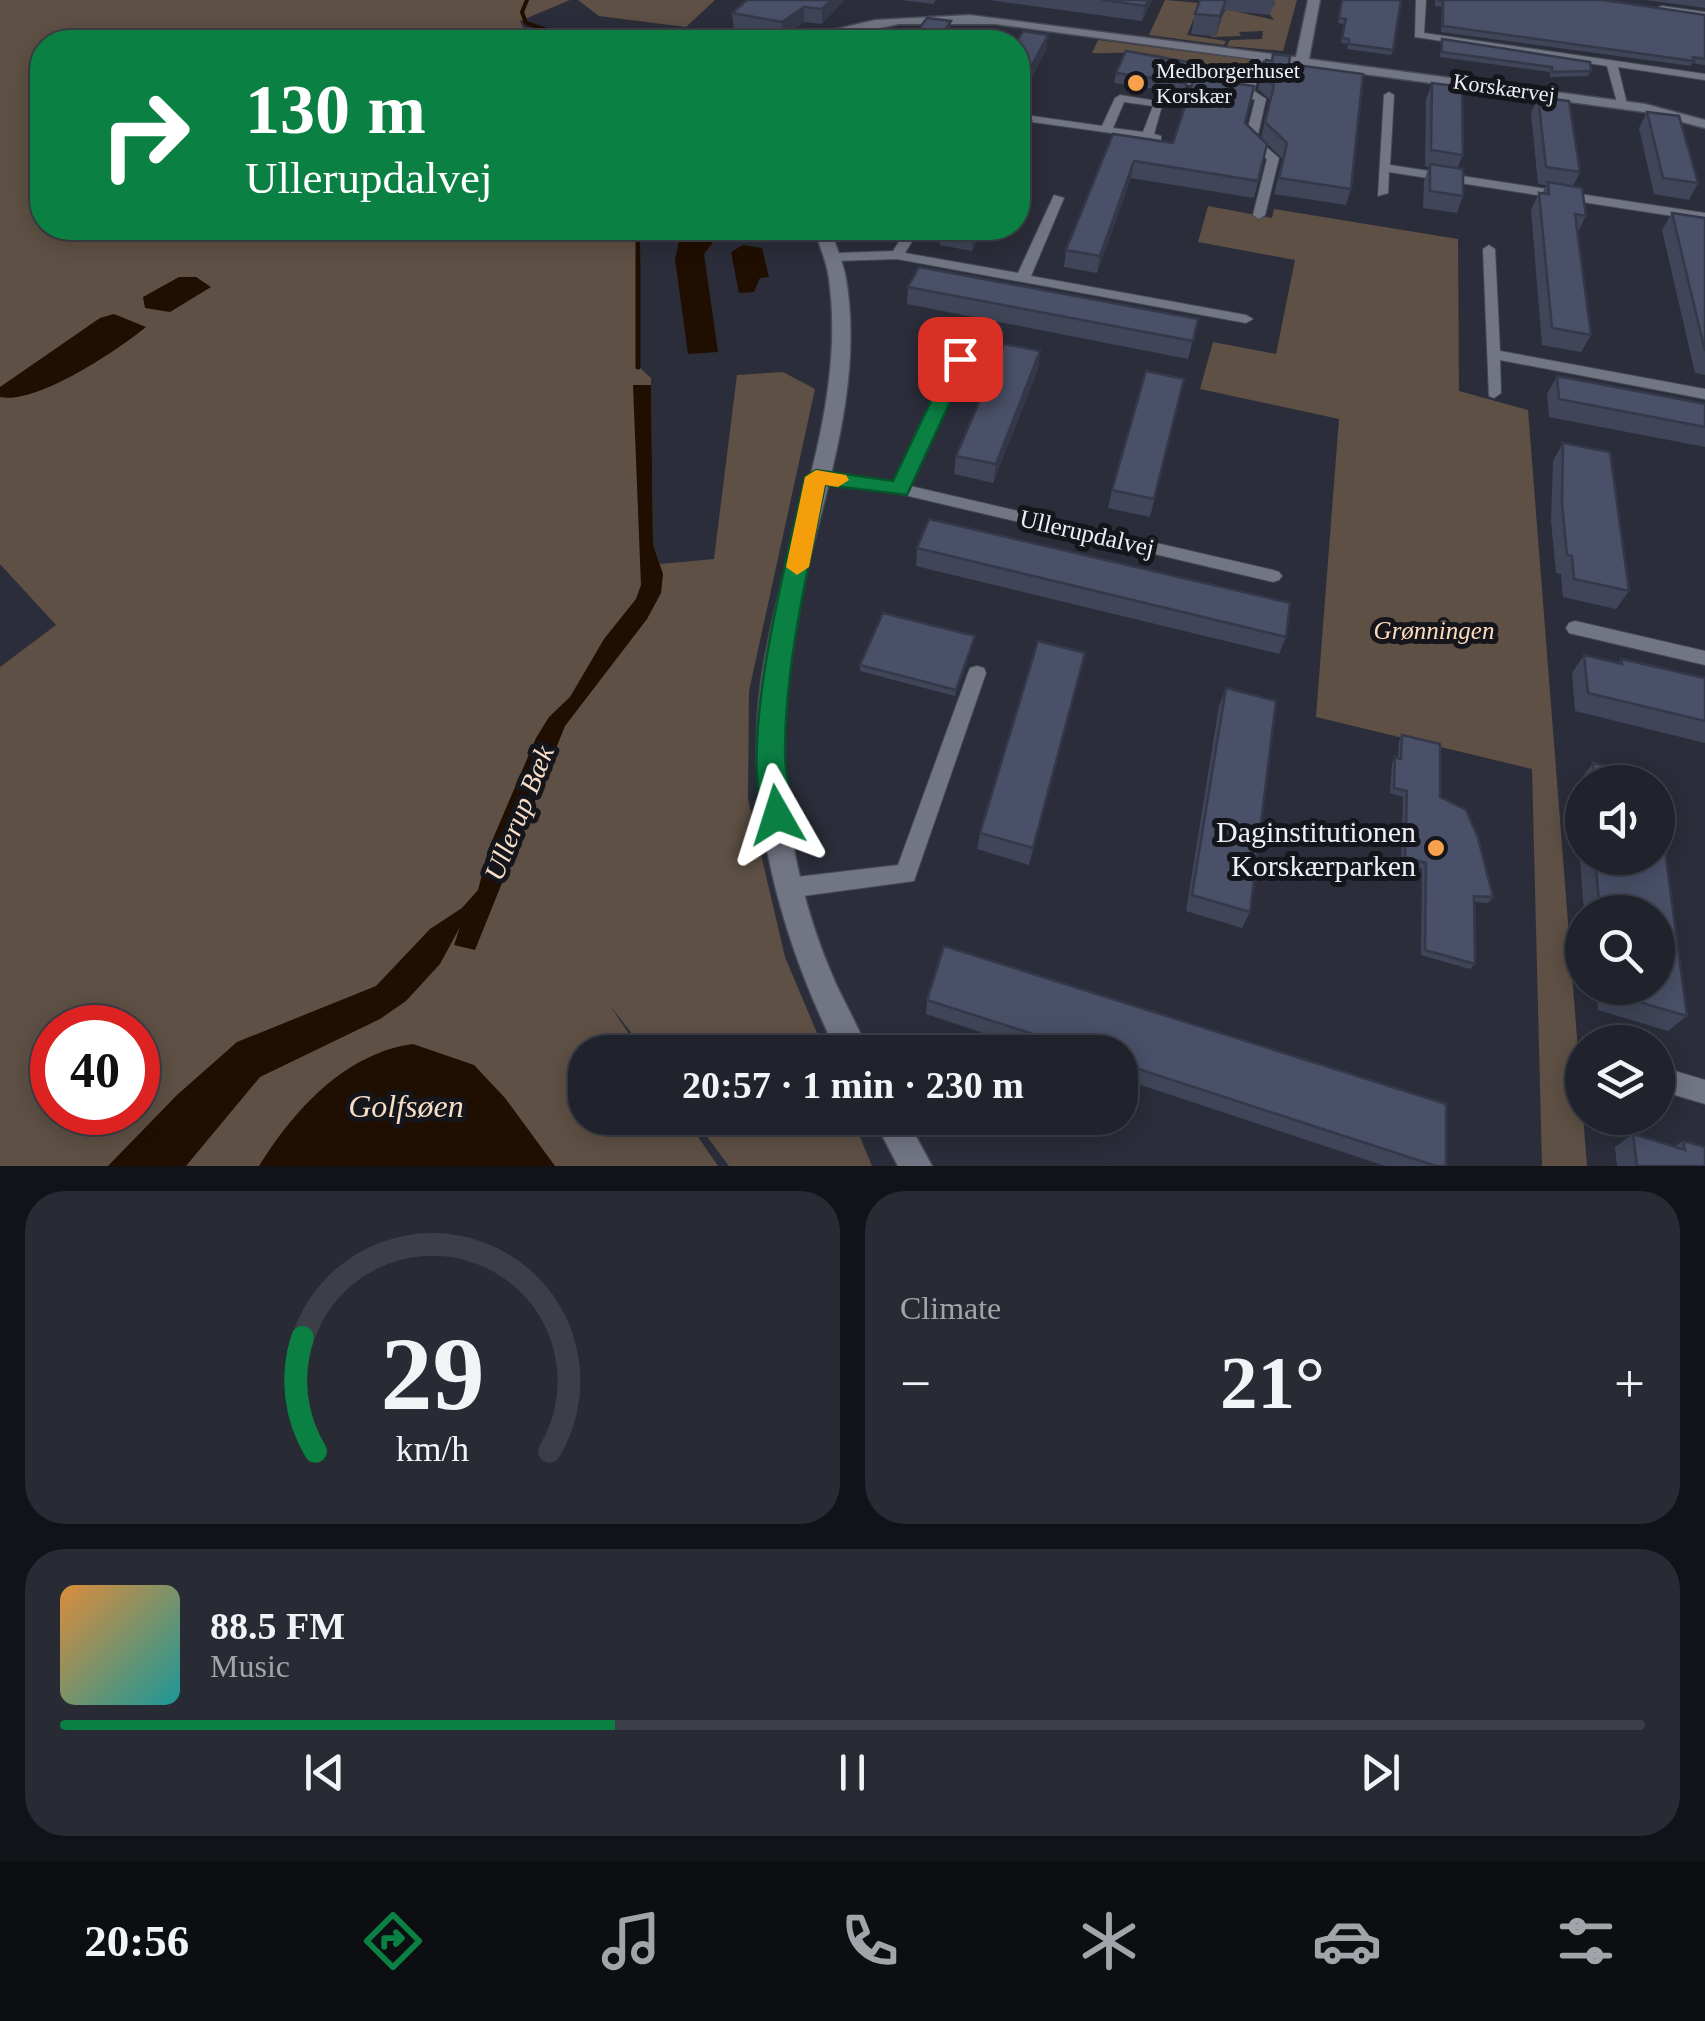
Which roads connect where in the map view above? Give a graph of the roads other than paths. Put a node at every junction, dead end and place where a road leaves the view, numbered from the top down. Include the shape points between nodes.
1 (1314, 0) edge
2 (1421, 0) edge
3 (1650, 7) edge
4 (1705, 14) edge
5 (847, 30) edge
6 (1258, 55) junction
7 (1302, 61) junction
8 (1612, 64) junction
9 (1705, 77) edge
10 (1192, 84) edge
11 (1248, 92) junction
12 (1389, 95) dead end
13 (1622, 104) junction
14 (1030, 119) edge
15 (1705, 124) edge
16 (1106, 130) junction
17 (1384, 168) junction
18 (1382, 192) dead end
19 (1058, 198) dead end
20 (1260, 215) dead end
21 (1705, 217) edge
22 (828, 240) edge
23 (906, 240) edge
24 (1489, 249) dead end
25 (897, 255) junction
26 (836, 257) junction
27 (1023, 278) junction
28 (1246, 319) dead end
29 (1492, 354) junction
30 (960, 359) dead end
31 (1494, 393) dead end
32 (1705, 394) edge
33 (816, 477) junction
34 (900, 490) junction
35 (1273, 576) dead end
36 (1575, 628) dead end
37 (1705, 658) edge
38 (977, 673) dead end
39 (788, 888) junction
40 (844, 1035) edge
41 (1675, 1083) edge
42 (1705, 1092) edge
43 (899, 1135) edge
44 (916, 1166) edge

1 - 7 street
2 - 8 street via 1419,35
3 - 4 street
5 - 6 street via 955,17
6 - 7 street
6 - 11 street
7 - 13 street, Korskærvej
8 - 9 street
8 - 13 street
10 - 11 street
11 - 20 street via 1261,99 1250,140 1273,158
12 - 17 street
13 - 15 street, Korskærvej
14 - 16 street
16 - 16 street via 1152,138 1159,104 1120,98
17 - 18 street
17 - 21 street
19 - 27 street
22 - 26 street
23 - 25 street
24 - 29 street
25 - 26 street
25 - 27 street
26 - 33 street via 844,322
27 - 28 street
29 - 31 street
29 - 32 street
30 - 34 street
33 - 34 street, Ullerupdalvej
33 - 39 street via 773,686 772,779
34 - 35 street, Ullerupdalvej
36 - 37 street
38 - 39 street via 906,874
39 - 40 street
41 - 42 street
43 - 44 street

